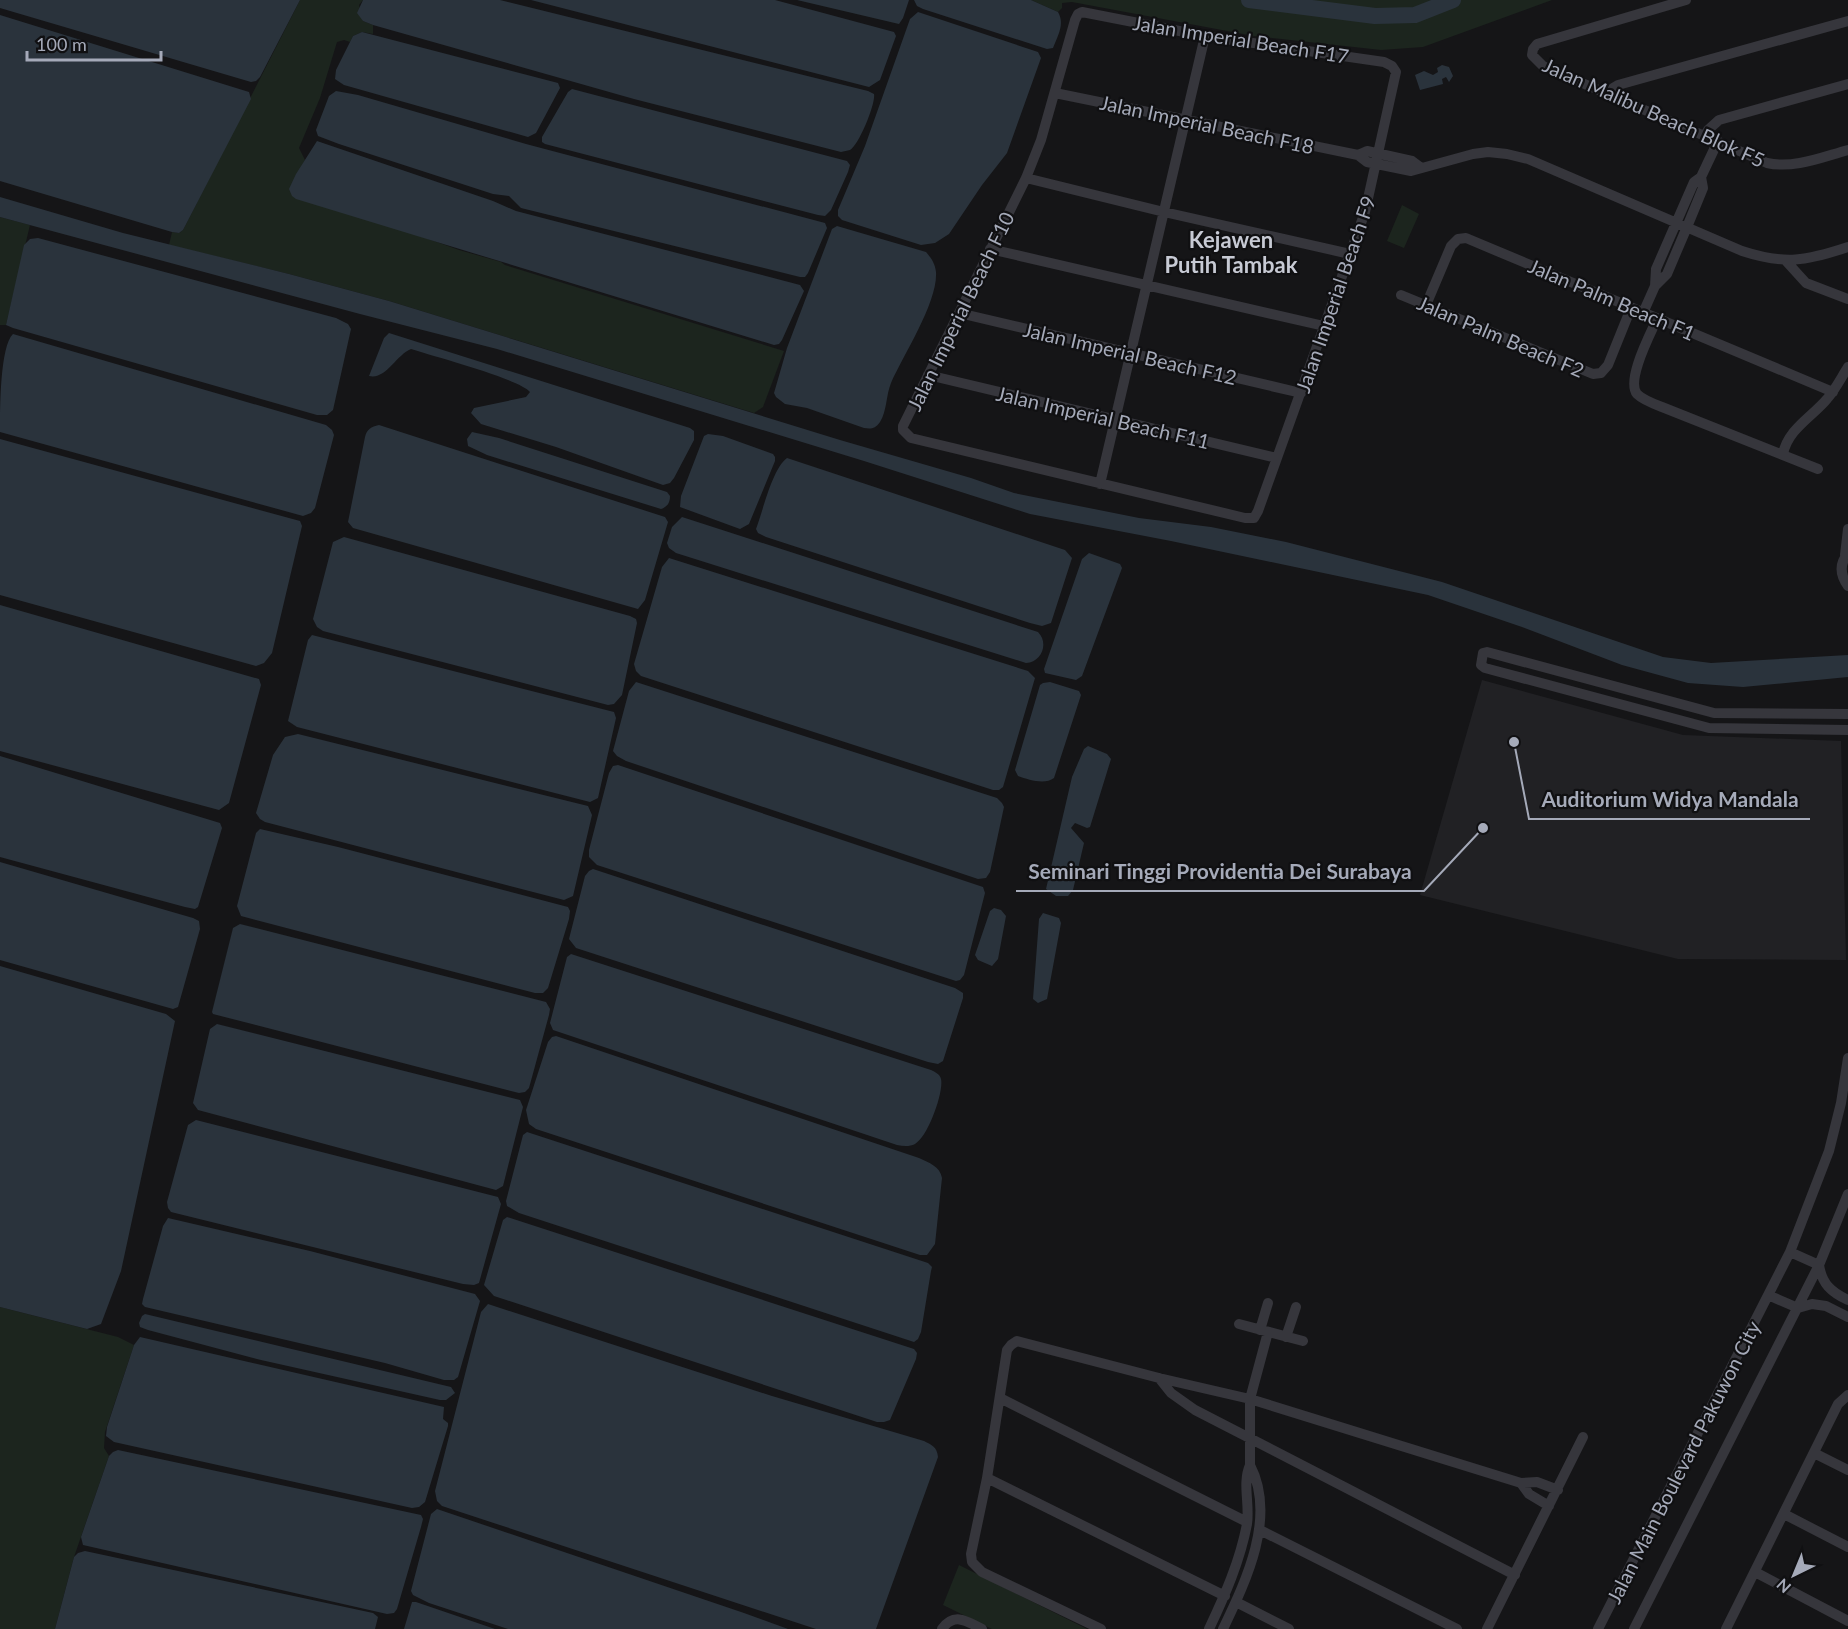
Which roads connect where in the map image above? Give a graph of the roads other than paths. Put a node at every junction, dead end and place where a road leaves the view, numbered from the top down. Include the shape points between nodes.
1 (1686, 0) edge
2 (1082, 12) joint
3 (1848, 21) edge
4 (1205, 36) junction
5 (1396, 72) joint
6 (1848, 84) edge
7 (1055, 93) junction
8 (1611, 95) junction
9 (1186, 119) junction
10 (1705, 136) junction
11 (1718, 141) junction
12 (1848, 150) edge
13 (1377, 158) junction
14 (1701, 177) junction
15 (1026, 178) junction
16 (1164, 212) junction
17 (1676, 223) junction
18 (1688, 227) junction
19 (1848, 247) edge
20 (990, 249) junction
21 (1350, 254) junction
22 (1786, 261) junction
23 (1147, 284) junction
24 (1655, 286) junction
25 (1401, 295) dead end
26 (1848, 299) edge
27 (1426, 305) junction
28 (1631, 309) junction
29 (959, 313) junction
30 (1644, 314) junction
31 (1657, 319) junction
32 (1324, 326) junction
33 (1131, 353) junction
34 (1848, 367) edge
35 (928, 375) junction
36 (1833, 392) junction
37 (1301, 393) junction
38 (1115, 420) junction
39 (1783, 454) junction
40 (1277, 458) junction
41 (1818, 469) dead end
42 (1100, 484) junction
43 (1258, 511) joint
44 (1848, 529) edge
45 (1847, 554) edge
46 (1848, 587) edge
47 (1648, 696) junction
48 (1645, 711) junction
49 (1848, 714) edge
50 (1848, 730) edge
51 (1848, 1058) edge
52 (1848, 1194) edge
53 (1790, 1252) junction
54 (1819, 1265) junction
55 (1833, 1293) junction
56 (1768, 1295) junction
57 (1848, 1300) edge
58 (1268, 1303) dead end
59 (1826, 1306) junction
60 (1296, 1307) dead end
61 (1798, 1308) junction
62 (1848, 1317) edge
63 (1239, 1324) dead end
64 (1264, 1331) junction
65 (1286, 1337) junction
66 (1303, 1341) dead end
67 (1159, 1378) junction
68 (1848, 1395) edge
69 (1000, 1398) junction
70 (1250, 1399) junction
71 (1583, 1437) dead end
72 (1250, 1440) junction
73 (1814, 1453) junction
74 (1250, 1465) junction
75 (1848, 1470) edge
76 (987, 1478) junction
77 (1521, 1483) junction
78 (1558, 1490) junction
79 (1549, 1506) junction
80 (1784, 1514) junction
81 (1247, 1522) junction
82 (1260, 1530) junction
83 (1848, 1547) edge
84 (1755, 1572) junction
85 (1515, 1575) junction
86 (1225, 1596) junction
87 (1236, 1602) junction
88 (1848, 1621) edge
89 (942, 1629) edge
90 (982, 1629) edge
91 (1101, 1629) edge
92 (1209, 1629) edge
93 (1223, 1629) edge
94 (1288, 1629) edge
95 (1457, 1629) edge
96 (1487, 1629) edge
97 (1599, 1629) edge
98 (1634, 1629) edge
99 (1726, 1629) edge

1 - 8 street, Jalan Malibu Beach Blok F5 via 1537,44 1533,49 1532,55 1543,66
2 - 4 street, Jalan Imperial Beach F17
2 - 7 street, Jalan Imperial Beach F10 via 1075,20
3 - 8 street via 1618,85
4 - 5 street, Jalan Imperial Beach F17 via 1384,62
4 - 9 street
5 - 13 street, Jalan Imperial Beach F9
6 - 10 street via 1719,120
7 - 9 street, Jalan Imperial Beach F18
7 - 15 street, Jalan Imperial Beach F10
8 - 10 street, Jalan Malibu Beach Blok F5
9 - 13 street, Jalan Imperial Beach F18 via 1358,155 1367,162
9 - 16 street
10 - 11 street, Jalan Malibu Beach Blok F5
11 - 12 street, Jalan Malibu Beach Blok F5 via 1780,166
11 - 14 street
13 - 17 street, Jalan Imperial Beach F18 via 1411,171 1473,154 1507,154 1528,159
13 - 21 street, Jalan Imperial Beach F9 via 1365,212
14 - 17 street via 1694,182
14 - 18 street via 1703,188
15 - 16 street
15 - 20 street, Jalan Imperial Beach F10
16 - 21 street
16 - 23 street
17 - 18 street, Jalan Imperial Beach F18
17 - 24 street via 1656,269
18 - 22 street, Jalan Imperial Beach F18 via 1742,251
18 - 24 street via 1666,274
19 - 22 street, Jalan Imperial Beach F18 via 1814,258
20 - 23 street
20 - 29 street, Jalan Imperial Beach F10
21 - 32 street, Jalan Imperial Beach F9
22 - 26 street via 1806,283
23 - 32 street
23 - 33 street
24 - 30 street
25 - 27 street, Jalan Palm Beach F2
27 - 28 street, Jalan Palm Beach F2 via 1593,374 1608,365
27 - 28 street, Jalan Palm Beach F1 via 1451,246 1466,238
28 - 30 street, Jalan Palm Beach F1
29 - 33 street, Jalan Imperial Beach F12
29 - 35 street, Jalan Imperial Beach F10
30 - 31 street, Jalan Palm Beach F1
31 - 36 street, Jalan Palm Beach F1
31 - 39 street via 1635,371 1636,392 1662,408
32 - 37 street, Jalan Imperial Beach F9
33 - 37 street, Jalan Imperial Beach F12
33 - 38 street
34 - 36 street
35 - 38 street, Jalan Imperial Beach F11
35 - 42 street, Jalan Imperial Beach F10 via 903,426 907,436
36 - 39 street via 1794,430
37 - 40 street, Jalan Imperial Beach F9
38 - 40 street, Jalan Imperial Beach F11
38 - 42 street
39 - 41 street
40 - 43 street, Jalan Imperial Beach F9
42 - 43 street, Jalan Imperial Beach F10 via 1245,518 1254,518
44 - 45 street
45 - 46 street via 1841,571
47 - 48 street
47 - 48 street via 1483,653 1485,668
47 - 49 street via 1714,713
48 - 50 street via 1709,728
51 - 53 street, Jalan Main Boulevard Pakuwon City via 1829,1151
52 - 54 street, Jalan Main Boulevard Pakuwon City
53 - 54 street
53 - 56 street, Jalan Main Boulevard Pakuwon City
54 - 55 street via 1822,1280
54 - 61 street, Jalan Main Boulevard Pakuwon City
55 - 57 street
55 - 59 street
56 - 61 street
56 - 97 street, Jalan Main Boulevard Pakuwon City
58 - 64 street
59 - 61 street
59 - 62 street
60 - 65 street
61 - 98 street, Jalan Main Boulevard Pakuwon City
63 - 64 street
64 - 65 street
64 - 70 street
65 - 66 street
67 - 69 street via 1017,1341 1007,1350
67 - 70 street
67 - 72 street via 1184,1404
68 - 73 street via 1838,1404
69 - 76 street
69 - 81 street
70 - 72 street
70 - 77 street
71 - 78 street
72 - 74 street
72 - 85 street
73 - 75 street
73 - 80 street
74 - 81 street via 1245,1474
74 - 82 street via 1258,1490
76 - 86 street
76 - 91 street via 971,1554 974,1564 982,1572
77 - 78 street via 1537,1482
77 - 79 street via 1529,1494
78 - 79 street
79 - 85 street
80 - 83 street
80 - 84 street
81 - 86 street
82 - 87 street
82 - 95 street
84 - 88 street
84 - 99 street
85 - 96 street
86 - 92 street
87 - 93 street
87 - 94 street
89 - 90 street via 956,1618

